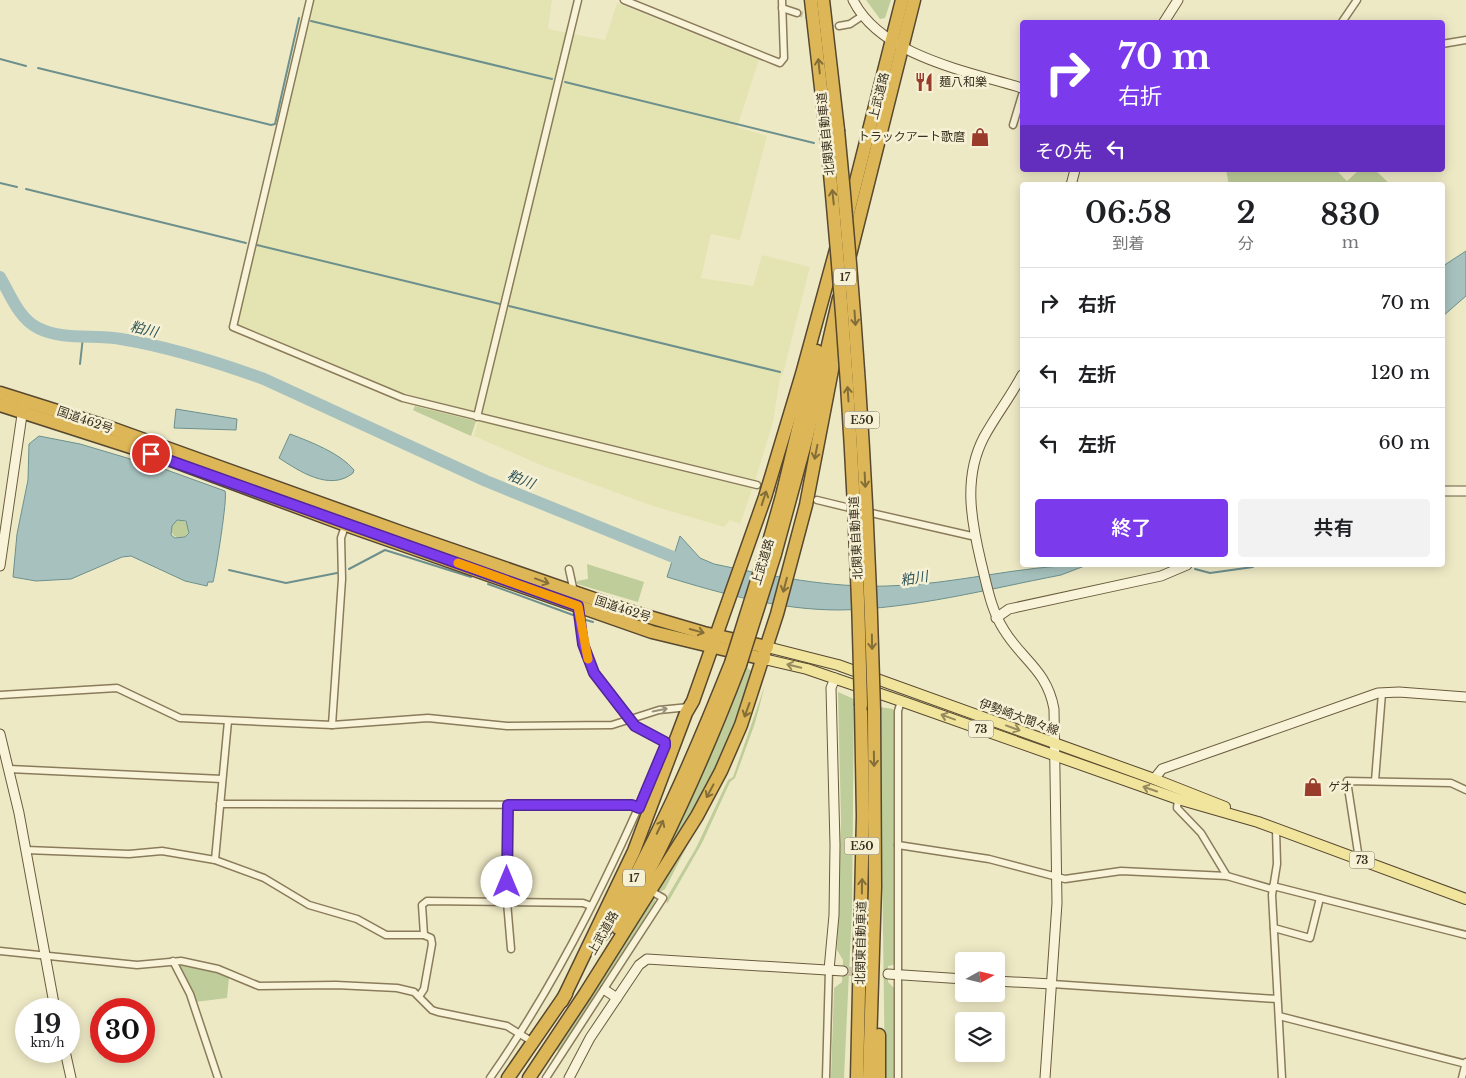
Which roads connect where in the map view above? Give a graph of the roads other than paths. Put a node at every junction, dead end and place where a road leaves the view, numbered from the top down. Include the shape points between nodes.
1 (310, 0) edge
2 (578, 0) edge
3 (624, 0) edge
4 (782, 0) edge
5 (810, 0) edge
6 (823, 0) edge
7 (853, 0) edge
8 (902, 0) edge
9 (914, 0) edge
10 (1178, 0) edge
11 (1357, 0) edge
12 (782, 8) junction
13 (797, 13) tunnel mouth
14 (862, 16) junction
15 (1165, 20) edge
16 (1343, 20) edge
17 (839, 26) dead end
18 (1466, 40) edge
19 (897, 43) junction
20 (1445, 44) edge
21 (1020, 87) edge
22 (1020, 101) edge
23 (1012, 125) dead end
24 (832, 131) junction
25 (849, 210) junction
26 (847, 266) junction
27 (1020, 378) edge
28 (0, 393) edge
29 (0, 405) edge
30 (23, 406) junction
31 (477, 417) junction
32 (757, 485) tunnel mouth
33 (1445, 491) edge
34 (1466, 491) edge
35 (817, 500) tunnel mouth
36 (348, 519) junction
37 (976, 541) junction
38 (771, 553) junction
39 (0, 560) edge
40 (1182, 567) edge
41 (569, 569) dead end
42 (574, 593) junction
43 (578, 606) junction
44 (996, 618) junction
45 (714, 642) junction
46 (765, 653) junction
47 (735, 664) junction
48 (835, 678) junction
49 (1382, 692) junction
50 (0, 695) edge
51 (1466, 697) edge
52 (901, 701) junction
53 (690, 707) junction
54 (630, 720) junction
55 (228, 721) junction
56 (332, 726) junction
57 (0, 734) edge
58 (1056, 743) junction
59 (1056, 756) junction
60 (9, 769) junction
61 (222, 778) junction
62 (1154, 779) junction
63 (1375, 781) junction
64 (1466, 790) edge
65 (1178, 799) junction
66 (220, 804) junction
67 (508, 805) junction
68 (639, 808) junction
69 (1258, 822) junction
70 (1276, 829) junction
71 (898, 845) junction
72 (26, 850) junction
73 (1359, 859) junction
74 (215, 860) junction
75 (609, 870) junction
76 (617, 874) dead end
77 (1227, 876) junction
78 (1057, 877) junction
79 (874, 887) junction
80 (1273, 888) junction
81 (656, 894) dead end
82 (1320, 898) junction
83 (1466, 899) edge
84 (507, 902) junction
85 (591, 906) junction
86 (1274, 928) junction
87 (424, 935) junction
88 (1466, 935) edge
89 (511, 949) dead end
90 (0, 951) edge
91 (45, 956) junction
92 (173, 961) junction
93 (597, 964) junction
94 (829, 970) junction
95 (843, 971) tunnel mouth
96 (888, 974) tunnel mouth
97 (898, 975) junction
98 (955, 978) edge
99 (1005, 981) edge
100 (1052, 984) junction
101 (859, 987) junction
102 (605, 990) junction
103 (585, 994) junction
104 (420, 996) junction
105 (53, 998) edge
106 (617, 998) junction
107 (1277, 999) junction
108 (562, 1000) junction
109 (1279, 1016) junction
110 (561, 1020) junction
111 (521, 1034) junction
112 (528, 1039) dead end
113 (551, 1054) dead end
114 (557, 1060) junction
115 (68, 1063) edge
116 (1466, 1063) edge
117 (71, 1078) edge
118 (218, 1078) edge
119 (490, 1078) edge
120 (508, 1078) edge
121 (520, 1078) edge
122 (529, 1078) edge
123 (546, 1078) edge
124 (569, 1078) edge
125 (826, 1078) edge
126 (850, 1078) edge
127 (857, 1078) edge
128 (869, 1078) edge
129 (879, 1078) edge
130 (898, 1078) edge
131 (1045, 1078) edge
132 (1282, 1078) edge
133 (1462, 1078) edge

1 - 31 street via 233,327 386,393
2 - 31 street
3 - 12 street via 780,63 784,58
4 - 12 street
24 -> 5 highway, 北関東自動車道 / E50
6 - 24 highway, 北関東自動車道 / E50
7 - 14 street
8 - 19 highway, 上武道路 / 17
9 - 19 highway, 上武道路 / 17
10 - 15 street
11 - 16 street
12 - 13 street
14 - 17 street via 850,24
14 - 19 street via 875,31
18 - 20 street
19 - 21 street via 912,52
19 - 25 highway, 上武道路 / 17
19 - 26 highway, 上武道路 / 17
22 - 23 street
24 -> 79 highway, 北関東自動車道 / E50, bridge via 860,373 874,710
101 -> 24 highway, 北関東自動車道 / E50, bridge via 863,816 859,609
25 - 38 highway, 上武道路 / 17
45 -> 25 highway via 796,397 830,267
26 - 38 highway, 上武道路 / 17 via 802,456
26 -> 46 highway via 845,302 806,505
27 - 37 street via 984,438 974,464 970,492
28 - 30 highway, 国道462号
29 - 30 highway, 国道462号
30 - 36 highway, 国道462号 via 111,428
30 - 39 street
31 - 32 street
33 - 34 street
35 - 37 street
36 -> 42 highway, 国道462号
36 - 43 highway, 国道462号
36 - 56 street via 342,538
37 - 44 street
38 - 47 highway, 上武道路 / 17, bridge
40 - 44 street via 1161,576 1009,609
41 - 42 street
42 - 43 street
42 -> 45 highway, 国道462号
43 - 45 highway, 国道462号 via 652,632
43 - 54 street via 583,644 591,667
44 - 58 street via 1047,683 1054,708
45 - 46 highway, 国道462号
45 - 53 highway
48 -> 46 main road, 伊勢崎大間々線 / 73
46 -> 58 main road, 伊勢崎大間々線 / 73 via 820,660
46 -> 103 highway via 741,725 708,795
47 - 93 highway, 上武道路 / 17 via 700,765 672,827
108 -> 47 highway, 上武道路 / 17 via 644,860
48 - 52 main road, 伊勢崎大間々線 / 73
48 - 94 street via 831,688 834,896
49 - 51 street
49 - 62 street via 1162,769
49 - 63 street
50 - 55 street via 117,688 180,718
59 -> 52 main road, 伊勢崎大間々線 / 73
52 - 71 street via 898,711
54 -> 53 street via 659,710
53 - 108 highway via 634,851
54 - 56 street via 612,726 507,726 428,718
54 - 68 street via 665,744
55 - 56 street
55 - 61 street
57 - 60 street
58 - 59 street
58 - 62 main road, 伊勢崎大間々線 / 73
65 -> 59 main road, 伊勢崎大間々線 / 73
59 - 78 street
60 - 61 street
60 - 72 street
61 - 66 street
62 - 69 main road, 伊勢崎大間々線 / 73
63 - 64 street via 1451,784
63 - 73 street via 1347,781
65 - 69 main road, 伊勢崎大間々線 / 73
65 - 77 street via 1177,808 1201,833
66 - 67 street
66 - 74 street
67 - 68 street via 632,805
67 - 84 street
68 - 75 street
69 - 70 main road, 伊勢崎大間々線 / 73
70 - 73 main road, 伊勢崎大間々線 / 73
70 - 80 street via 1277,864
71 - 78 street via 989,859
71 - 97 street
72 - 74 street via 129,854 162,851
72 - 91 street
73 - 83 main road, 伊勢崎大間々線 / 73
74 - 87 street via 264,878 309,905 357,920 386,935
75 - 76 street
75 - 85 street
77 - 78 street via 1121,871 1072,879
77 - 80 street
78 - 100 street
79 - 128 highway, 北関東自動車道 / E50
79 - 129 highway
80 - 82 street
80 - 86 street
81 - 102 street via 663,898
82 - 86 street via 1310,938
82 - 88 street
84 - 85 street via 584,903
84 - 87 street via 424,902
84 - 89 street
85 - 111 street
86 - 107 street
87 - 104 street via 431,938 432,944
90 - 91 street
91 - 92 street via 137,965
91 - 105 street
92 - 104 street via 210,966 259,986 379,986
92 - 118 street via 190,994
93 - 103 highway
93 - 110 highway, 上武道路 / 17
94 - 95 street
94 - 106 street via 651,958 639,965
94 - 125 street
96 - 97 street
97 - 98 street
97 - 130 street
99 - 100 street
100 - 107 street
100 - 131 street
101 - 126 highway
101 - 127 highway, 北関東自動車道 / E50
102 - 106 street
102 - 114 street
103 - 110 highway
103 - 122 highway
104 - 111 street via 438,1012 507,1026
106 - 124 street via 581,1053
107 - 109 street
108 - 120 highway, 上武道路 / 17
109 - 116 street
109 - 132 street
110 - 121 highway, 上武道路 / 17
111 - 112 street
111 - 119 street
113 - 114 street
114 - 123 street
115 - 117 street
116 - 133 street

